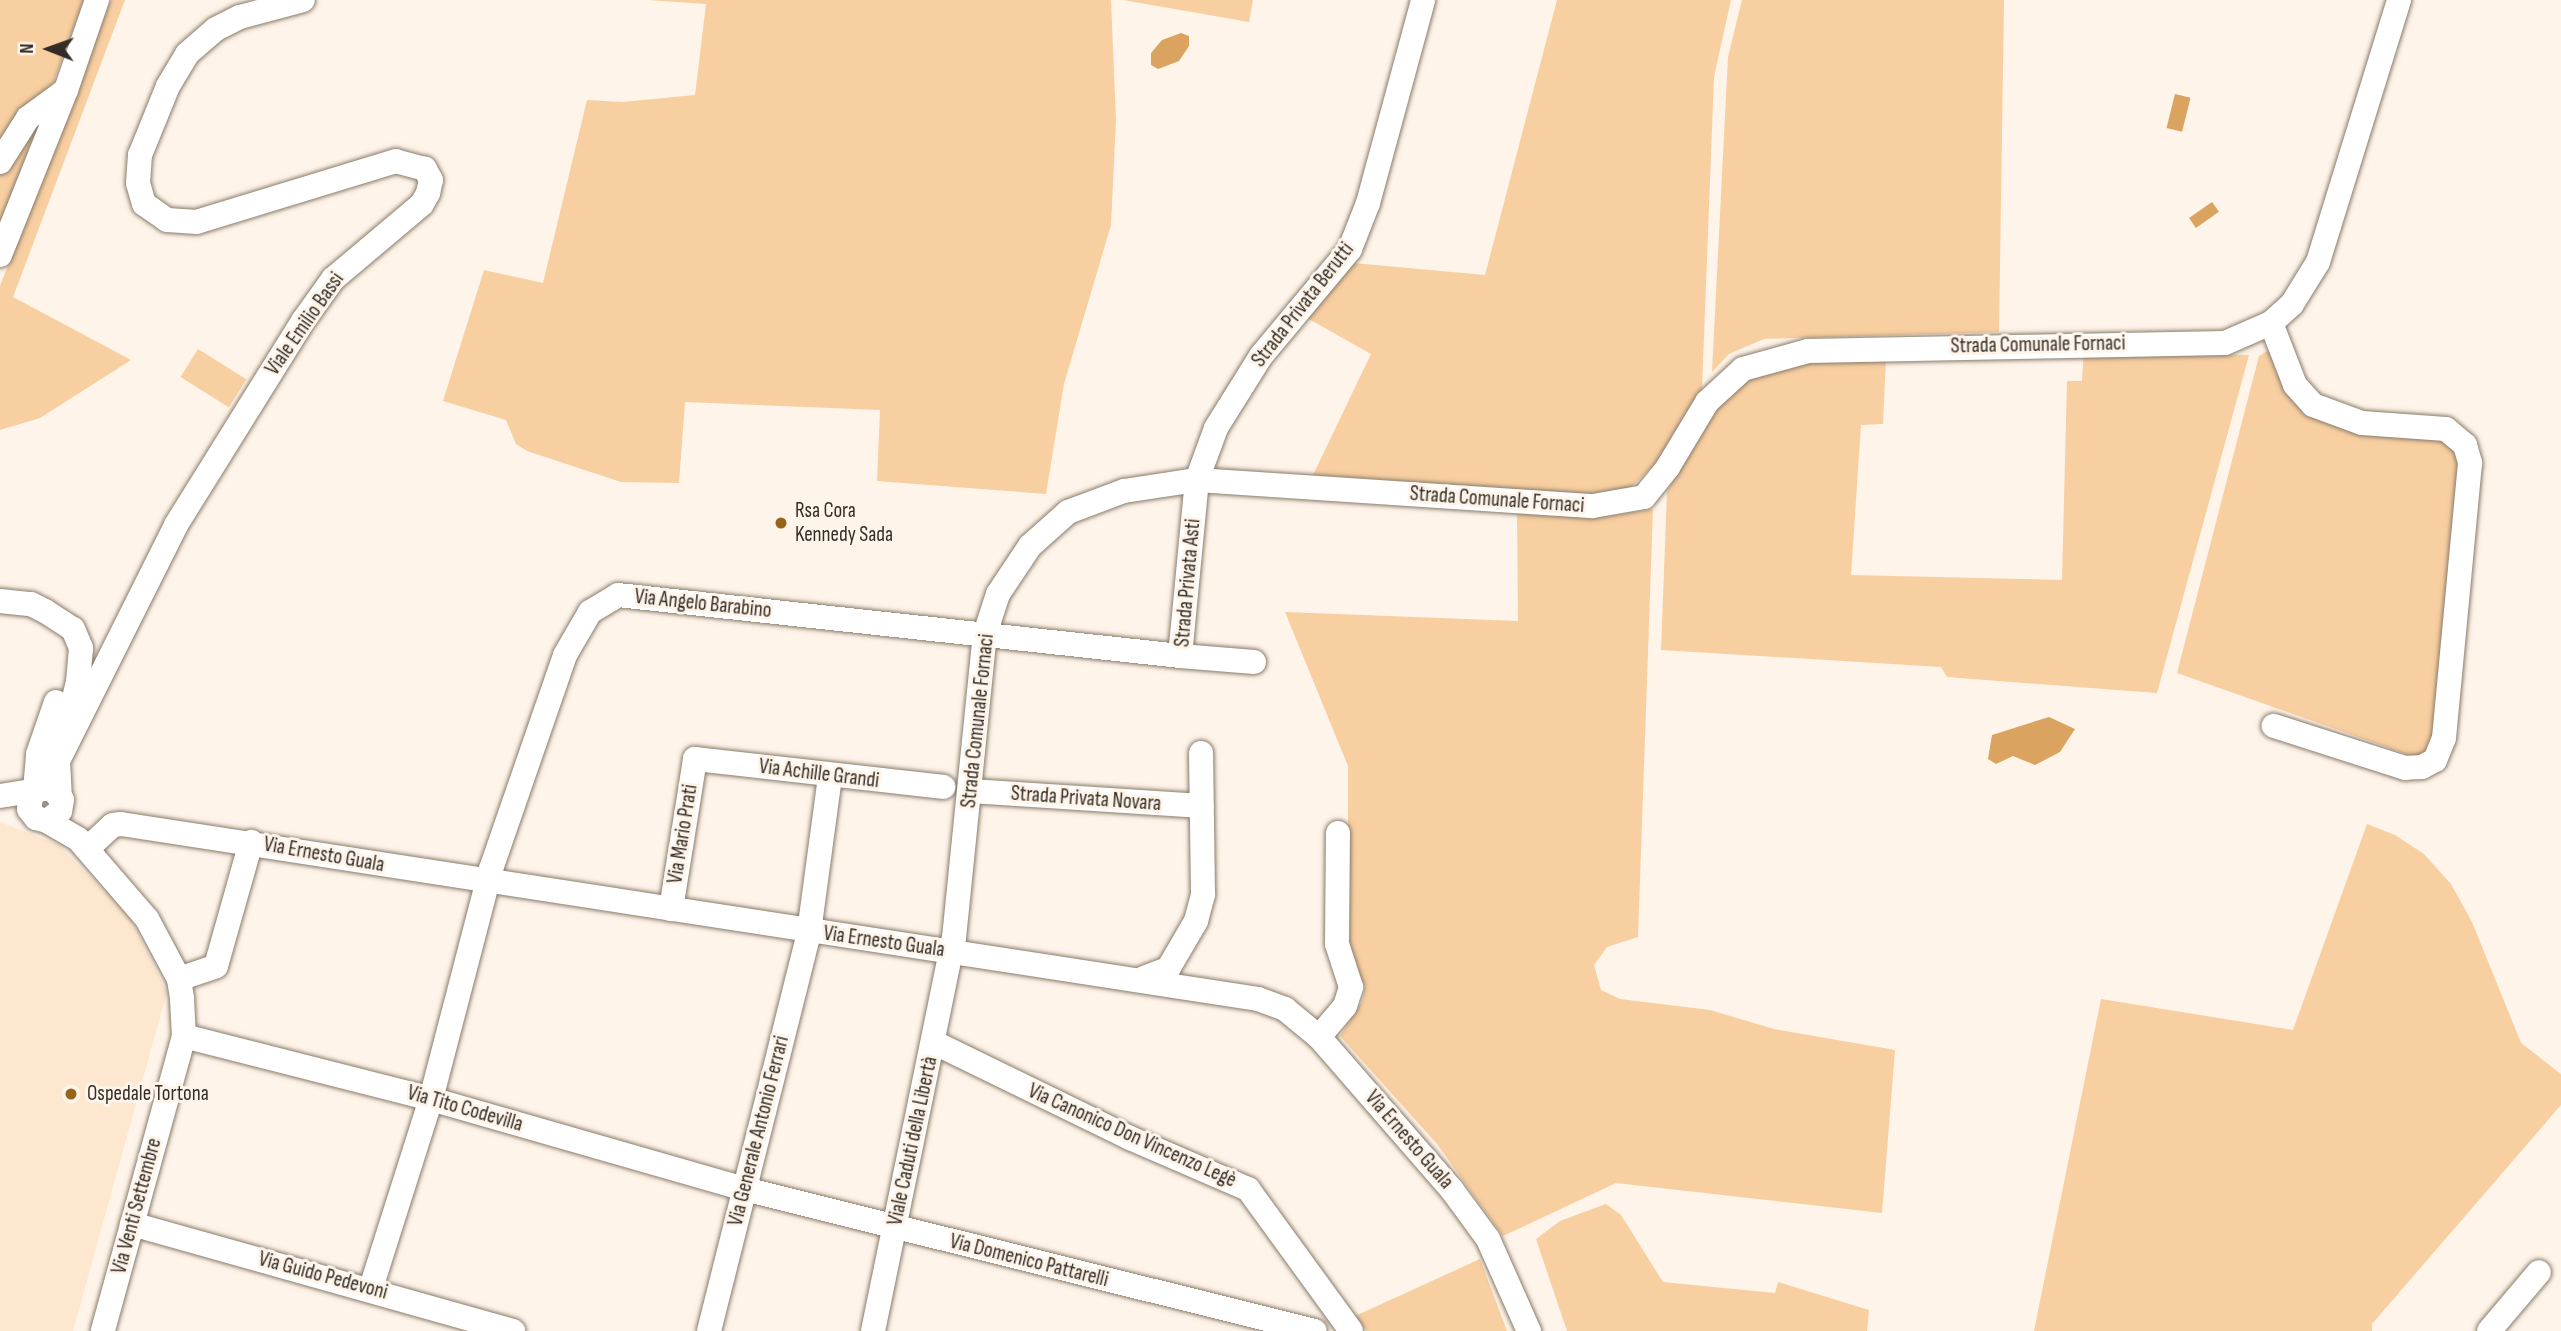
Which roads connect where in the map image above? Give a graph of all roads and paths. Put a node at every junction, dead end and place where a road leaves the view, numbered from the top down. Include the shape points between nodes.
1 (97, 0) edge
2 (303, 0) edge
3 (1423, 0) edge
4 (2399, 0) edge
5 (66, 90) junction
6 (0, 162) edge
7 (0, 255) edge
8 (2271, 323) junction
9 (1197, 480) junction
10 (0, 601) edge
11 (63, 623) junction
12 (985, 634) junction
13 (1180, 656) junction
14 (1254, 662) dead end
15 (2274, 726) dead end
16 (1201, 753) dead end
17 (695, 758) joint
18 (58, 761) junction
19 (830, 777) junction
20 (943, 787) dead end
21 (971, 791) junction
22 (0, 796) edge
23 (0, 803) edge
24 (44, 803) junction
25 (1202, 806) junction
26 (1338, 833) dead end
27 (251, 842) junction
28 (82, 844) junction
29 (487, 883) junction
30 (671, 909) junction
31 (809, 932) junction
32 (952, 951) junction
33 (1144, 978) junction
34 (181, 989) junction
35 (184, 1036) junction
36 (1319, 1037) junction
37 (933, 1042) junction
38 (431, 1099) junction
39 (744, 1189) junction
40 (131, 1224) junction
41 (895, 1228) junction
42 (2539, 1272) dead end
43 (371, 1288) junction
44 (103, 1331) edge
45 (513, 1331) edge
46 (709, 1331) edge
47 (873, 1331) edge
48 (1315, 1331) edge
49 (1351, 1331) edge
50 (1529, 1331) edge
51 (2489, 1331) edge

1 - 5 street
2 - 18 street, Viale Emilio Bassi via 240,17 216,29 187,54 168,86 140,155 138,183 144,204 167,220 197,222 396,161 425,169 431,180 428,193 422,204 332,279 303,321 176,525
3 - 9 street, Strada Privata Berutti via 1368,203 1350,249 1261,356 1216,428
4 - 8 street, Strada Comunale Fornaci via 2318,262 2292,304
5 - 6 street via 28,118
5 - 7 street
8 - 9 street, Strada Comunale Fornaci via 2225,343 1808,351 1744,369 1707,402 1644,497 1593,506
8 - 15 street via 2295,385 2313,405 2362,423 2446,429 2465,444 2470,463 2444,738 2435,760 2405,768
9 - 12 street, Strada Comunale Fornaci via 1124,491 1068,512 1030,546 998,594
9 - 13 street, Strada Privata Asti
10 - 11 street via 31,604
11 - 18 street via 78,638 81,656
11 - 24 street via 65,670 38,754
12 - 13 street, Via Angelo Barabino
12 - 21 street, Strada Comunale Fornaci
12 - 29 street, Via Angelo Barabino via 618,595 590,612 565,655
13 - 14 street, Strada Privata Asti
16 - 25 street
17 - 19 street, Via Achille Grandi
17 - 30 street, Via Mario Prati
18 - 24 street
19 - 20 street, Via Achille Grandi
19 - 31 street, Via Generale Antonio Ferrari
21 - 25 street, Strada Privata Novara
21 - 32 street, Strada Comunale Fornaci
22 - 24 street
23 - 24 street
24 - 28 street
25 - 33 street via 1203,894 1196,921 1168,969
26 - 36 street via 1337,944 1352,987 1345,1006
27 - 28 street, Via Ernesto Guala via 121,824
27 - 29 street, Via Ernesto Guala
27 - 34 street via 216,966
28 - 34 street via 147,919
29 - 30 street, Via Ernesto Guala
29 - 38 street, Via Angelo Barabino
30 - 31 street, Via Ernesto Guala
31 - 32 street, Via Ernesto Guala
31 - 39 street, Via Generale Antonio Ferrari
32 - 33 street, Via Ernesto Guala
32 - 37 street, Viale Caduti della Libertà
33 - 36 street, Via Ernesto Guala via 1258,999 1285,1009
34 - 35 street, Via Venti Settembre
35 - 38 street, Via Tito Codevilla
35 - 40 street, Via Venti Settembre
36 - 50 street, Via Ernesto Guala via 1452,1190 1488,1239
37 - 41 street, Viale Caduti della Libertà
37 - 49 street, Via Canonico Don Vincenzo Legè via 1248,1189
38 - 39 street, Via Tito Codevilla
38 - 43 street, Via Angelo Barabino
39 - 41 street, Via Domenico Pattarelli
39 - 46 street, Via Generale Antonio Ferrari
40 - 43 street, Via Guido Pedevoni
40 - 44 street, Via Venti Settembre
41 - 47 street, Viale Caduti della Libertà
41 - 48 street, Via Domenico Pattarelli
42 - 51 street
43 - 45 street, Via Guido Pedevoni

